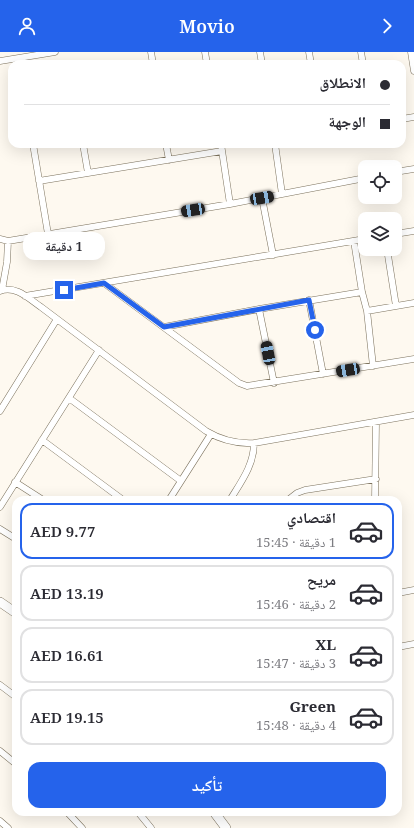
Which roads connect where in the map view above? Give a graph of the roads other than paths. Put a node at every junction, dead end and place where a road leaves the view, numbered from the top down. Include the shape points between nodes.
1 (55, 52) edge
2 (411, 52) edge
3 (22, 60) edge
4 (414, 71) edge
5 (34, 148) edge
6 (84, 148) edge
7 (167, 148) edge
8 (222, 148) edge
9 (276, 148) edge
10 (222, 151) junction
11 (169, 160) junction
12 (414, 169) edge
13 (402, 171) edge
14 (88, 173) junction
15 (358, 179) edge
16 (39, 181) junction
17 (282, 194) junction
18 (262, 198) junction
19 (230, 204) junction
20 (414, 231) edge
21 (402, 233) edge
22 (48, 234) junction
23 (0, 239) edge
24 (8, 240) junction
25 (358, 240) edge
26 (354, 241) junction
27 (273, 254) junction
28 (388, 256) edge
29 (104, 283) junction
30 (1, 291) edge
31 (362, 292) junction
32 (25, 296) junction
33 (309, 300) junction
34 (414, 303) edge
35 (396, 306) junction
36 (259, 309) junction
37 (367, 311) junction
38 (57, 319) junction
39 (164, 327) junction
40 (99, 350) junction
41 (414, 359) edge
42 (373, 366) junction
43 (323, 374) junction
44 (274, 382) junction
45 (68, 398) junction
46 (0, 411) edge
47 (414, 415) edge
48 (376, 422) junction
49 (211, 434) junction
50 (42, 440) junction
51 (254, 443) junction
52 (376, 479) junction
53 (181, 481) junction
54 (15, 482) junction
55 (37, 496) edge
56 (113, 496) edge
57 (172, 496) edge
58 (232, 496) edge
59 (293, 496) edge
60 (375, 496) edge
61 (0, 507) edge
62 (0, 529) edge
63 (12, 536) edge
64 (414, 590) edge
65 (402, 592) edge
66 (0, 602) edge
67 (12, 611) edge
68 (414, 644) edge
69 (402, 646) edge
70 (0, 685) edge
71 (12, 694) edge
72 (0, 751) edge
73 (12, 761) edge
74 (71, 816) edge
75 (141, 816) edge
76 (217, 816) edge
77 (0, 821) edge
78 (8, 828) edge
79 (82, 828) edge
80 (151, 828) edge
81 (226, 828) edge

1 - 3 street
2 - 4 street
5 - 16 street
6 - 14 street
7 - 11 street
8 - 10 street
9 - 17 street
10 - 11 street
10 - 19 street
11 - 14 street
12 - 13 street
14 - 16 street
15 - 17 street
16 - 22 street
17 - 18 street
18 - 19 street
18 - 27 street
19 - 22 street
20 - 21 street
22 - 24 street
23 - 24 street
24 - 30 street via 8,262
25 - 26 street
26 - 27 street
26 - 31 street
27 - 29 street
28 - 35 street
29 - 32 street
29 - 39 street
30 - 32 street via 15,290
31 - 33 street
31 - 37 street
32 - 38 street
33 - 36 street
33 - 43 street
34 - 35 street
35 - 37 street
36 - 39 street
36 - 44 street
37 - 42 street
38 - 40 street
38 - 46 street
39 - 44 street via 239,383 247,386
40 - 45 street
40 - 49 street
41 - 42 street
42 - 43 street
43 - 44 street
45 - 50 street
45 - 53 street
47 - 48 street
48 - 51 street
48 - 52 street
49 - 51 street via 231,442
49 - 53 street
50 - 54 street
50 - 56 street
51 - 58 street via 249,468
52 - 59 street via 305,490
52 - 60 street
53 - 57 street
54 - 55 street
54 - 61 street
62 - 63 street
64 - 65 street
66 - 67 street
68 - 69 street
70 - 71 street
72 - 73 street
74 - 79 street
75 - 80 street
76 - 81 street
77 - 78 street

